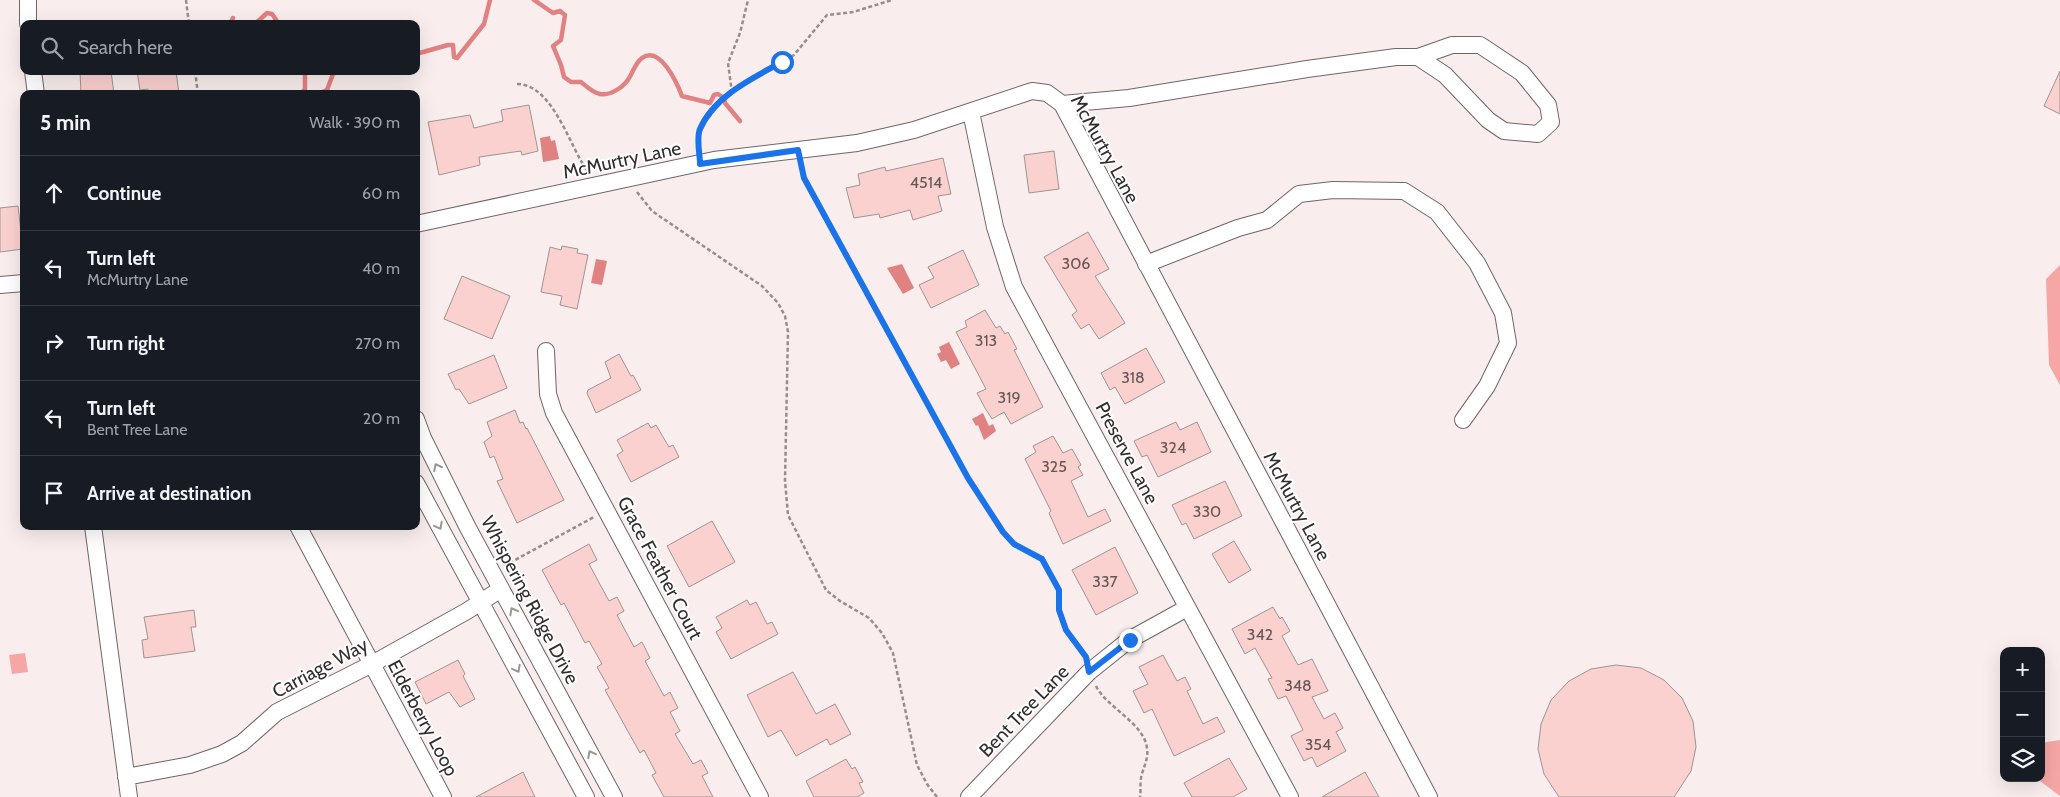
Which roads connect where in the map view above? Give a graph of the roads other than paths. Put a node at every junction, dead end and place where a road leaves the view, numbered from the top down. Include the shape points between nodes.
1 (28, 0) edge
2 (28, 20) edge
3 (1418, 57) junction
4 (34, 75) edge
5 (35, 90) edge
6 (1062, 104) junction
7 (971, 112) junction
8 (420, 223) edge
9 (1146, 264) junction
10 (20, 283) edge
11 (0, 285) edge
12 (546, 351) dead end
13 (1463, 420) dead end
14 (420, 429) edge
15 (420, 490) edge
16 (94, 530) edge
17 (300, 530) edge
18 (501, 589) junction
19 (480, 602) junction
20 (1186, 608) junction
21 (372, 664) junction
22 (126, 777) junction
23 (129, 797) edge
24 (443, 797) edge
25 (586, 797) edge
26 (614, 797) edge
27 (760, 797) edge
28 (969, 797) edge
29 (1290, 797) edge
30 (1429, 797) edge

1 - 2 street
3 - 3 street via 1452,45 1480,45 1522,73 1548,105 1551,122 1538,134 1504,130 1488,120 1445,75
3 - 6 street via 1396,57 1129,98
4 - 5 street
6 - 7 street, McMurtry Lane via 1047,93 1032,91
6 - 9 street, McMurtry Lane
7 - 8 street, McMurtry Lane via 857,143 700,164
7 - 20 street, Preserve Lane via 995,227 1014,287
9 - 13 street via 1267,220 1299,194 1333,190 1404,191 1437,212 1477,263 1503,313 1508,343 1487,386
9 - 30 street, McMurtry Lane
10 - 11 street
12 - 27 street, Grace Feather Court via 548,394 554,413
18 -> 14 street, Whispering Ridge Drive via 434,462
15 -> 19 street
16 - 22 street
17 - 21 street, Elderberry Loop
18 - 19 street, Carriage Way
26 -> 18 street, Whispering Ridge Drive
19 - 21 street, Carriage Way
19 -> 25 street
20 - 28 street, Bent Tree Lane via 1130,640 1089,672
20 - 29 street, Preserve Lane
21 - 22 street, Carriage Way via 277,712 242,743 222,754 190,765
21 - 24 street, Elderberry Loop
22 - 23 street

